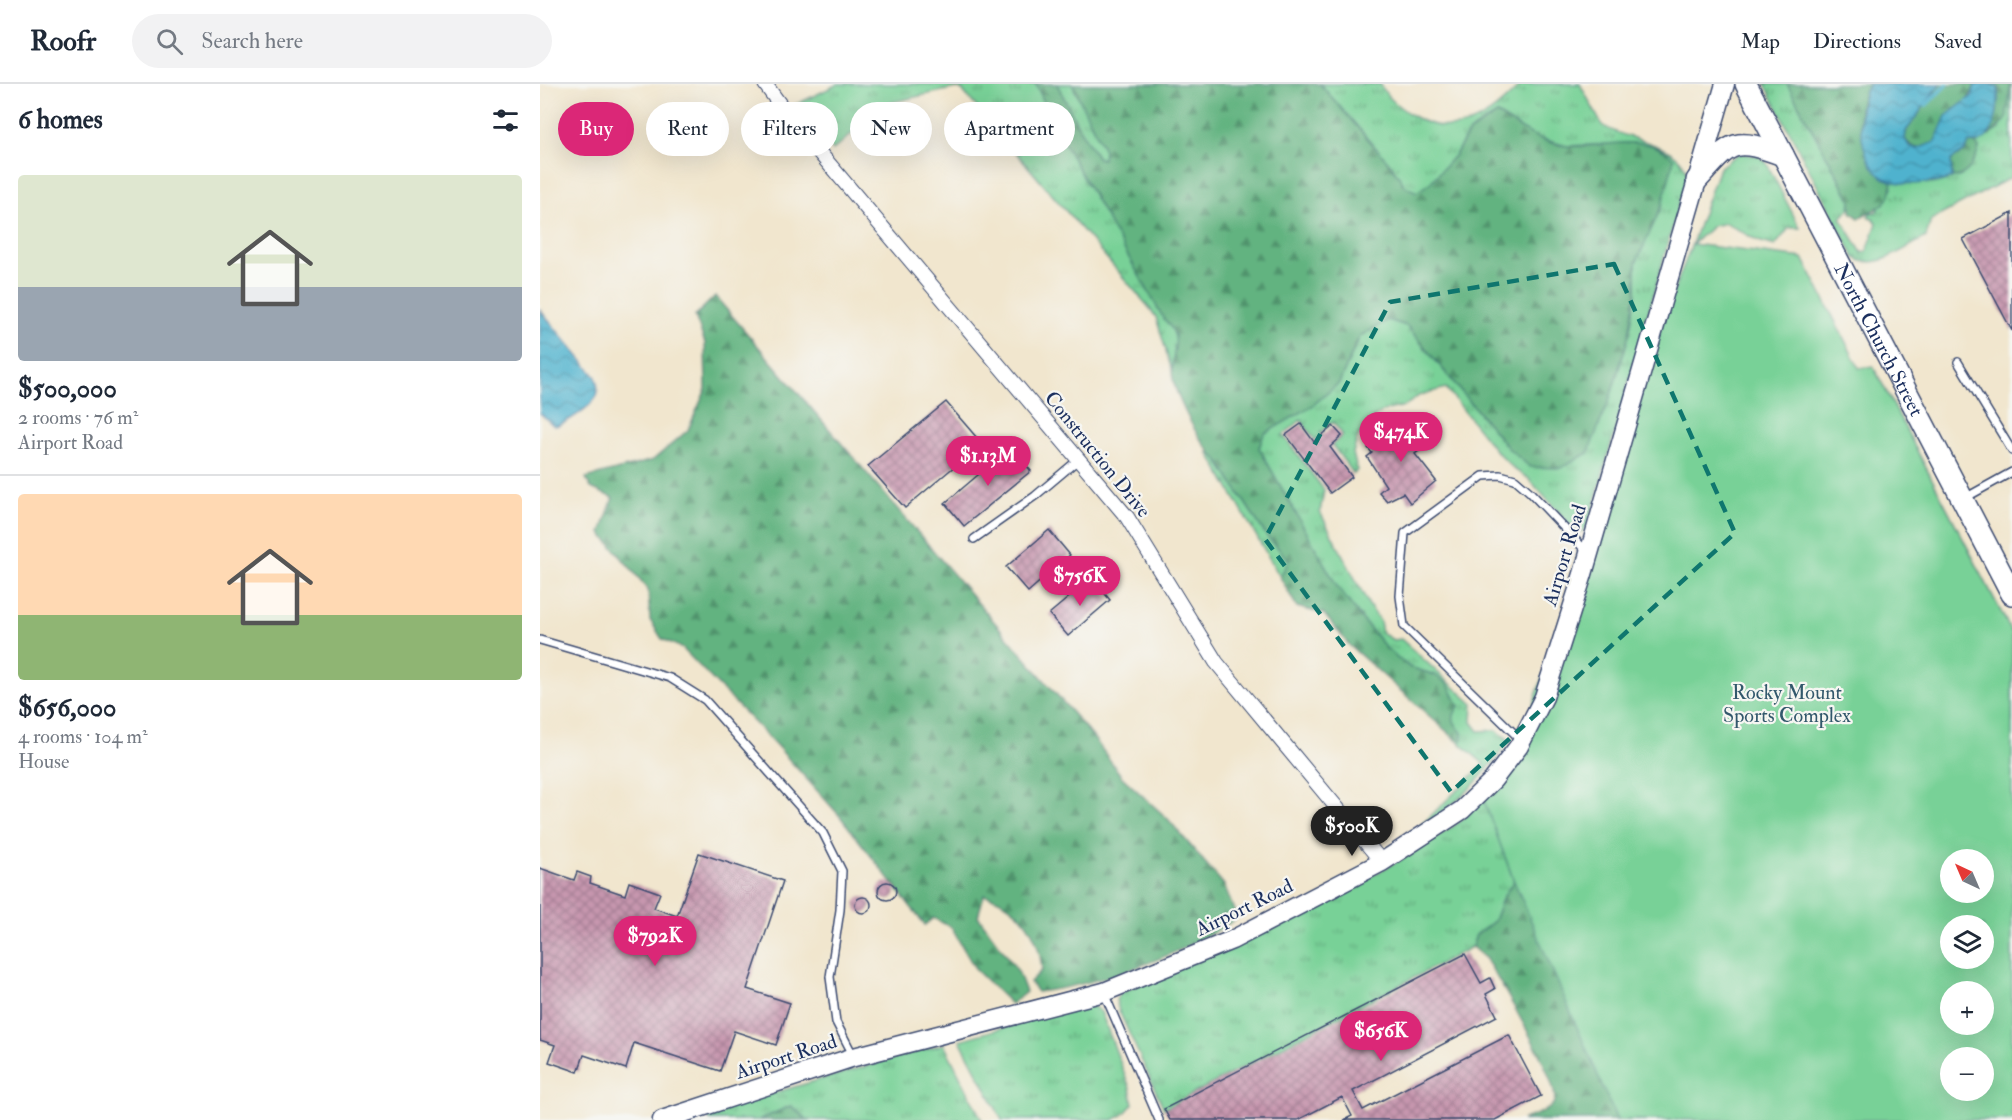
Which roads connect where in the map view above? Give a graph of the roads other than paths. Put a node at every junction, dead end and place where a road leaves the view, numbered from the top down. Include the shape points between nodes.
1 (765, 84) edge
2 (1725, 84) edge
3 (1746, 84) edge
4 (1783, 155) junction
5 (1697, 180) junction
6 (1958, 362) dead end
7 (2012, 451) edge
8 (1079, 459) junction
9 (2012, 472) edge
10 (1962, 499) junction
11 (974, 539) dead end
12 (1589, 554) junction
13 (2012, 594) edge
14 (540, 640) edge
15 (1522, 741) junction
16 (1382, 862) junction
17 (1104, 992) junction
18 (854, 1057) junction
19 (662, 1120) edge
20 (1159, 1120) edge

1 - 8 street, Construction Drive
2 - 5 main road, Airport Road
3 - 4 main road, North Church Street
4 - 5 main road via 1740,143 1724,151
4 - 10 main road, North Church Street
5 - 12 main road, Airport Road
6 - 7 lane
8 - 11 lane
8 - 16 street, Construction Drive via 1132,525 1215,662
9 - 10 lane
10 - 13 main road, North Church Street
12 - 15 main road, Airport Road via 1544,697
12 - 15 lane via 1530,492 1515,479 1500,475 1483,476 1405,533 1400,596 1404,626
14 - 18 lane via 670,678 705,700 823,833 842,871 830,977 836,1022
15 - 16 main road, Airport Road via 1493,780 1462,810
16 - 17 main road, Airport Road via 1232,940
17 - 18 main road, Airport Road
17 - 20 lane
18 - 19 main road, Airport Road

